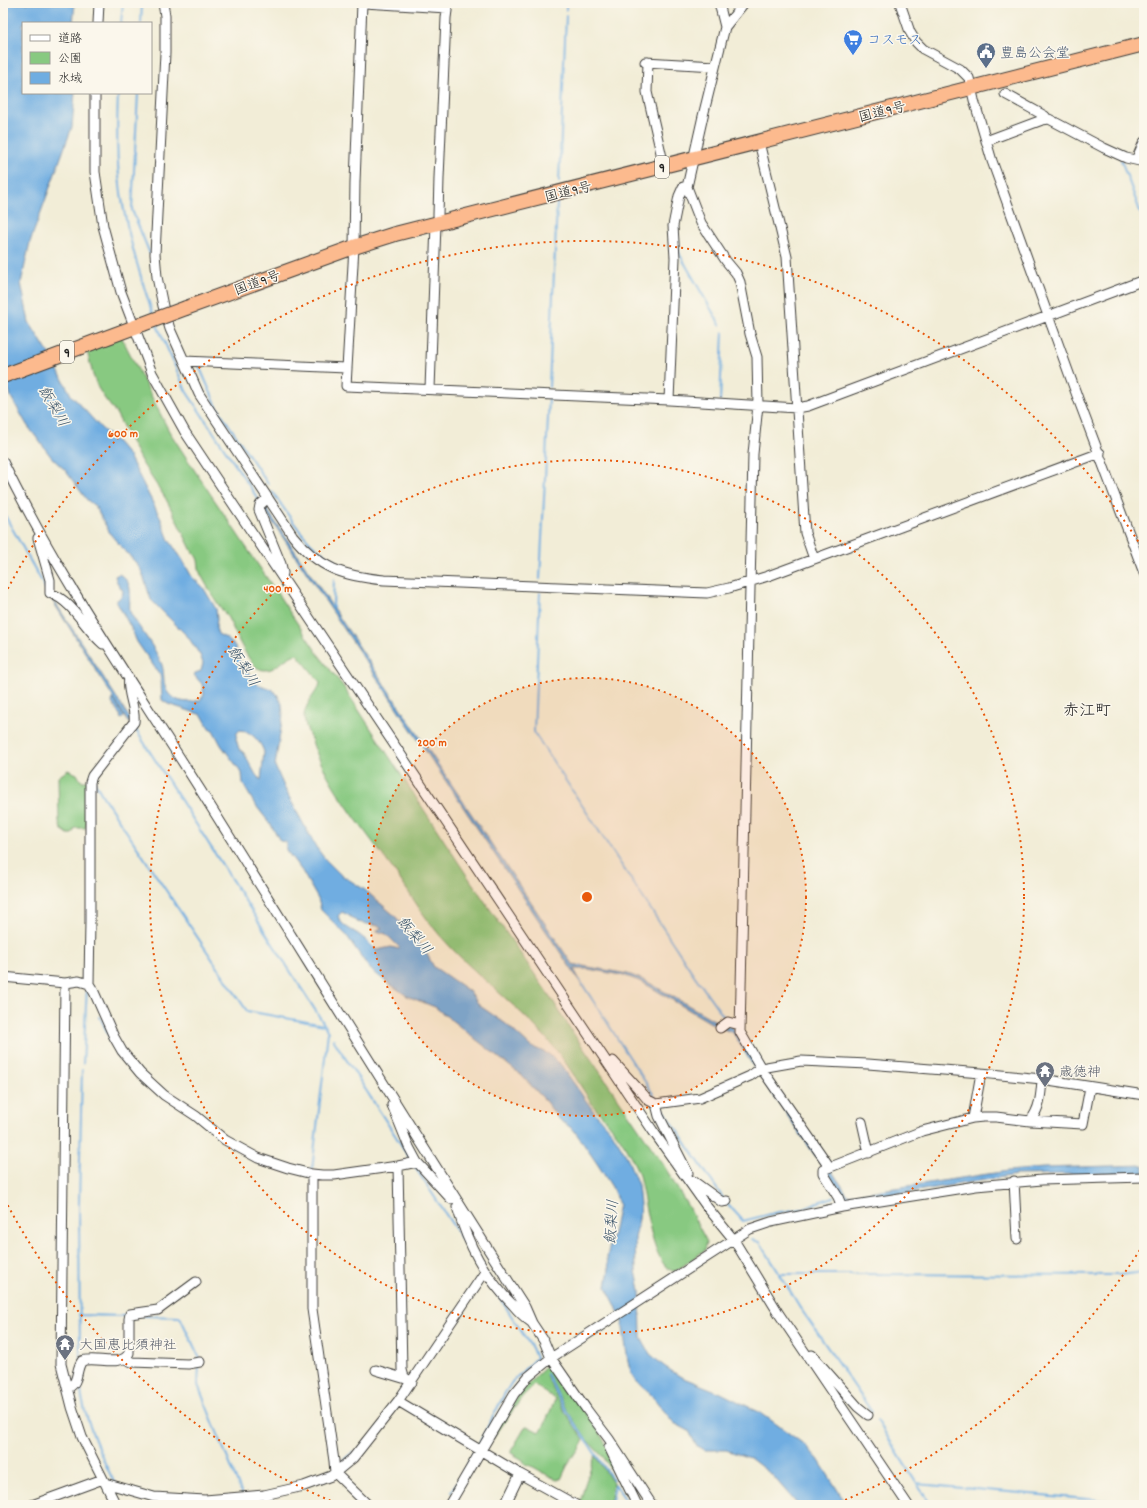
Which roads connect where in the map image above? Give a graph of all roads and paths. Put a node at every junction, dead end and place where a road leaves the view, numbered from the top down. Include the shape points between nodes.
1 (99, 3) edge
2 (163, 3) edge
3 (363, 3) edge
4 (719, 3) edge
5 (744, 3) edge
6 (900, 3) edge
7 (447, 6) edge
8 (98, 22) edge
9 (725, 27) junction
10 (1144, 44) edge
11 (715, 66) junction
12 (972, 88) junction
13 (95, 94) edge
14 (1005, 94) dead end
15 (1047, 119) junction
16 (759, 142) junction
17 (986, 142) junction
18 (1144, 142) edge
19 (694, 159) junction
20 (1140, 161) edge
21 (664, 166) junction
22 (687, 187) junction
23 (438, 224) junction
24 (354, 247) junction
25 (1144, 280) edge
26 (1048, 316) junction
27 (136, 327) junction
28 (184, 361) junction
29 (346, 368) junction
30 (3, 376) edge
31 (430, 389) junction
32 (669, 400) junction
33 (758, 405) junction
34 (797, 408) junction
35 (1100, 453) junction
36 (3, 462) edge
37 (268, 498) junction
38 (39, 533) junction
39 (814, 559) junction
40 (1144, 573) edge
41 (282, 576) junction
42 (751, 581) junction
43 (108, 644) junction
44 (129, 678) junction
45 (3, 977) edge
46 (65, 983) junction
47 (89, 984) junction
48 (724, 1024) dead end
49 (740, 1025) junction
50 (604, 1056) junction
51 (759, 1070) junction
52 (981, 1073) junction
53 (1042, 1079) junction
54 (1090, 1087) junction
55 (1144, 1095) edge
56 (392, 1096) junction
57 (656, 1104) junction
58 (973, 1118) junction
59 (1030, 1121) junction
60 (862, 1122) dead end
61 (869, 1153) junction
62 (417, 1162) junction
63 (398, 1166) junction
64 (827, 1168) junction
65 (312, 1174) junction
66 (1144, 1177) edge
67 (689, 1180) junction
68 (1014, 1181) junction
69 (457, 1200) junction
70 (726, 1202) dead end
71 (842, 1207) junction
72 (1017, 1239) dead end
73 (731, 1241) junction
74 (485, 1272) junction
75 (196, 1282) dead end
76 (532, 1323) junction
77 (800, 1345) junction
78 (555, 1356) junction
79 (125, 1359) junction
80 (200, 1362) dead end
81 (376, 1370) dead end
82 (409, 1381) junction
83 (68, 1388) junction
84 (398, 1401) junction
85 (868, 1415) dead end
86 (602, 1429) junction
87 (480, 1451) junction
88 (335, 1471) junction
89 (520, 1474) junction
90 (104, 1481) junction
91 (32, 1505) edge
92 (116, 1505) edge
93 (368, 1505) edge
94 (449, 1505) edge
95 (505, 1505) edge
96 (576, 1505) edge
97 (637, 1505) edge
98 (652, 1505) edge
99 (908, 1505) edge

1 - 8 street
2 - 28 street via 165,53 156,267 163,306
3 - 7 street
3 - 24 street
4 - 9 street
5 - 9 street
6 - 12 street via 916,42 923,49 960,69 969,78
7 - 23 street
9 - 11 street
10 - 12 highway, 国道9号 / 9
11 - 19 street
11 - 21 street via 646,62 647,92
12 - 16 highway, 国道9号 / 9
12 - 17 street
13 - 27 street via 94,157 103,226 117,280
14 - 15 street
15 - 17 street
15 - 20 street via 1054,120 1126,158
16 - 19 highway, 国道9号 / 9
16 - 34 street via 787,257
17 - 26 street
18 - 20 street
19 - 21 highway, 国道9号 / 9
19 - 22 street
21 - 23 highway, 国道9号 / 9
22 - 32 street via 683,187 678,196 673,226 675,258
22 - 33 street via 701,223 740,282 756,357
23 - 24 highway, 国道9号 / 9
23 - 31 street
24 - 27 highway, 国道9号 / 9, bridge
24 - 29 street
25 - 26 street
26 - 34 street
26 - 35 street
27 - 30 highway, 国道9号 / 9
27 - 41 street via 152,373 181,425
28 - 29 street
28 - 37 street via 199,394
29 - 31 street via 346,386
31 - 32 street
32 - 33 street
33 - 34 street
33 - 42 street via 752,454
34 - 39 street via 805,533
35 - 39 street
35 - 40 street
36 - 38 street
37 - 41 street via 260,505 259,510 281,564
37 - 42 street via 307,552 329,568 347,575 419,582 696,593 707,593
38 - 43 street
38 - 43 street via 38,540 50,580 50,593 64,600 101,643
39 - 42 street
41 - 50 street
42 - 49 street
43 - 44 street
44 - 47 street via 134,722 90,782
44 - 56 street
45 - 46 street
46 - 47 street via 79,981
46 - 83 street via 62,1364
47 - 65 street via 122,1051 140,1073 164,1095 196,1116 225,1140 258,1158
48 - 49 street
49 - 51 street via 742,1036
50 - 57 street via 608,1057 648,1100
50 - 67 street
51 - 52 street via 801,1062
51 - 57 street via 700,1098
51 - 64 street
52 - 53 street
52 - 58 street
53 - 54 street
53 - 59 street via 1039,1106
54 - 55 street
54 - 59 street via 1083,1124
56 - 62 street via 392,1104
56 - 69 street
57 - 67 street via 659,1116
58 - 59 street via 983,1116
58 - 61 street via 922,1131
60 - 61 street
61 - 64 street
62 - 63 street
62 - 69 street via 451,1199
63 - 65 street via 334,1175
63 - 82 street via 402,1373
64 - 71 street via 823,1173
65 - 88 street via 312,1309
66 - 68 street
67 - 70 street
67 - 73 street
68 - 71 street
68 - 72 street
69 - 74 street via 457,1207 474,1253
69 - 76 street via 525,1307
71 - 73 street via 771,1222 750,1229
73 - 77 street
73 - 78 street
74 - 76 street via 498,1290
74 - 82 street
75 - 79 street via 158,1310 130,1315 129,1353
76 - 78 street
77 - 85 street via 804,1345
77 - 99 street
78 - 86 street via 586,1410
78 - 87 street via 528,1377 514,1394
79 - 80 street via 132,1362
79 - 83 street via 82,1361 76,1381
81 - 82 street
82 - 84 street
83 - 90 street via 82,1437
84 - 87 street
84 - 88 street via 353,1458
86 - 97 street
86 - 98 street
87 - 89 street
87 - 94 street
88 - 90 street via 316,1482 264,1495 205,1500 154,1497
88 - 93 street
89 - 95 street
89 - 96 street
90 - 91 street
90 - 92 street

